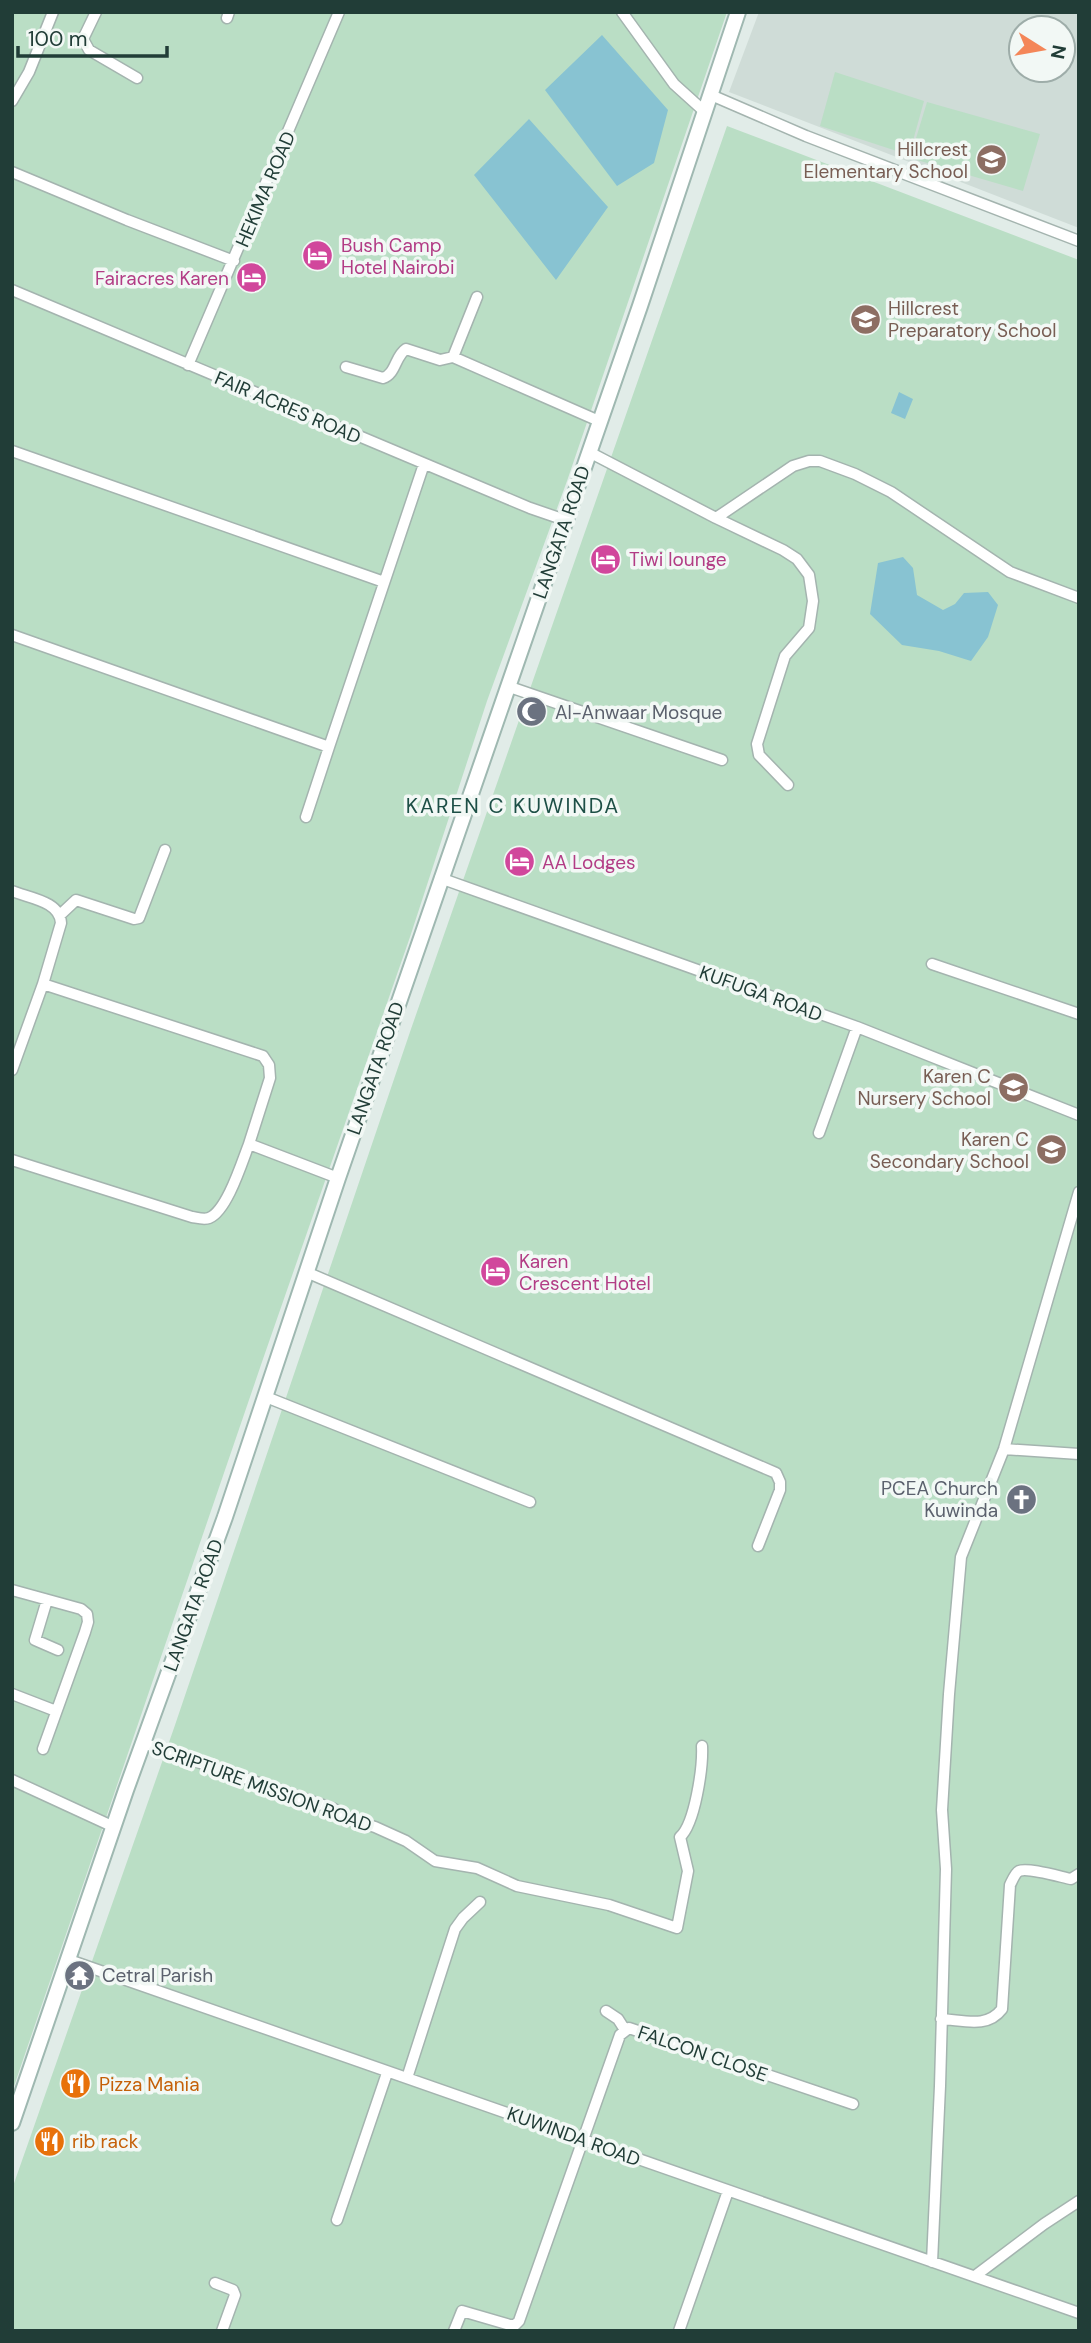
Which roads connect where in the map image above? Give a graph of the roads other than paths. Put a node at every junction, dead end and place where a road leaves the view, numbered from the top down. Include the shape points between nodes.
1 (53, 12) edge
2 (96, 12) edge
3 (339, 12) edge
4 (622, 12) edge
5 (738, 12) edge
6 (136, 78) dead end
7 (711, 95) junction
8 (12, 101) edge
9 (705, 112) junction
10 (12, 172) edge
11 (1079, 241) edge
12 (234, 261) junction
13 (12, 290) edge
14 (477, 297) dead end
15 (453, 357) junction
16 (188, 365) junction
17 (346, 367) dead end
18 (599, 421) junction
19 (12, 451) edge
20 (589, 452) junction
21 (424, 464) junction
22 (716, 518) junction
23 (565, 520) junction
24 (384, 582) junction
25 (1079, 598) edge
26 (12, 635) edge
27 (507, 686) junction
28 (330, 747) junction
29 (722, 760) dead end
30 (788, 785) dead end
31 (306, 817) dead end
32 (165, 850) dead end
33 (440, 878) junction
34 (12, 891) edge
35 (60, 915) junction
36 (932, 964) dead end
37 (43, 984) junction
38 (1079, 1014) edge
39 (857, 1027) junction
40 (12, 1070) edge
41 (1079, 1115) edge
42 (819, 1133) dead end
43 (249, 1144) junction
44 (12, 1160) edge
45 (338, 1178) junction
46 (1079, 1192) edge
47 (306, 1272) junction
48 (266, 1397) junction
49 (1004, 1449) junction
50 (1079, 1454) edge
51 (530, 1502) dead end
52 (758, 1546) dead end
53 (12, 1590) edge
54 (47, 1600) junction
55 (58, 1650) dead end
56 (12, 1695) edge
57 (56, 1711) junction
58 (143, 1743) junction
59 (702, 1746) dead end
60 (43, 1749) dead end
61 (12, 1780) edge
62 (114, 1827) junction
63 (1079, 1874) edge
64 (480, 1902) dead end
65 (69, 1960) junction
66 (606, 2011) dead end
67 (941, 2019) junction
68 (625, 2030) junction
69 (387, 2073) junction
70 (407, 2078) junction
71 (853, 2104) dead end
72 (12, 2123) edge
73 (583, 2139) junction
74 (728, 2191) junction
75 (1079, 2201) edge
76 (337, 2220) dead end
77 (932, 2262) junction
78 (975, 2276) junction
79 (215, 2283) dead end
80 (1079, 2313) edge
81 (222, 2331) edge
82 (454, 2331) edge
83 (679, 2331) edge

1 - 8 street
2 - 6 street via 83,39 89,50
3 - 12 street, HEKIMA ROAD
4 - 9 street via 668,77
5 - 7 main road, LANGATA ROAD
7 - 9 main road, LANGATA ROAD
7 - 11 street
9 - 18 main road, LANGATA ROAD
10 - 12 street
12 - 16 street, HEKIMA ROAD
13 - 16 street, FAIR ACRES ROAD
14 - 15 street
15 - 17 street via 440,360 406,349 391,374 383,378
15 - 18 street
16 - 21 street, FAIR ACRES ROAD
18 - 20 main road, LANGATA ROAD
19 - 24 street
20 - 22 street
20 - 23 main road, LANGATA ROAD
21 - 23 street, FAIR ACRES ROAD
21 - 24 street
22 - 25 street via 793,466 820,461 891,492 1010,572
22 - 30 street via 797,559 813,587 809,628 785,656 757,744 759,755
23 - 27 main road, LANGATA ROAD
24 - 28 street
26 - 28 street
27 - 29 street
27 - 33 main road, LANGATA ROAD
28 - 31 street
32 - 35 street via 139,918 76,900
33 - 39 street, KUFUGA ROAD
33 - 45 main road, LANGATA ROAD
34 - 35 street via 51,905
35 - 37 street
36 - 38 street
37 - 40 street
37 - 43 street via 263,1056 270,1078
39 - 41 street, KUFUGA ROAD
39 - 42 street
43 - 44 street via 226,1198 206,1219
43 - 45 street
45 - 47 main road, LANGATA ROAD
46 - 49 street
47 - 48 main road, LANGATA ROAD
47 - 52 street via 776,1473 780,1490
48 - 51 street
48 - 58 main road, LANGATA ROAD
49 - 50 street
49 - 67 street via 961,1557 942,1810 946,1869
53 - 54 street
54 - 55 street via 35,1640
54 - 57 street via 81,1609 88,1622
56 - 57 street
57 - 60 street
58 - 59 street, SCRIPTURE MISSION ROAD via 334,1809 406,1841 435,1861 477,1868 517,1886 609,1905 677,1928 688,1871 680,1837 698,1790
58 - 62 main road, LANGATA ROAD
61 - 62 street
62 - 65 main road, LANGATA ROAD
63 - 67 street via 1071,1879 1030,1870 1017,1872 1010,1885 1002,2009 987,2022
64 - 70 street via 455,1929
65 - 69 street, KUWINDA ROAD
65 - 72 main road, LANGATA ROAD
66 - 68 street
67 - 77 street
68 - 71 street, FALCON CLOSE
68 - 73 street, FALCON CLOSE
69 - 70 street, KUWINDA ROAD
69 - 76 street
70 - 73 street, KUWINDA ROAD
73 - 74 street, KUWINDA ROAD
73 - 82 street, FALCON CLOSE via 519,2321 510,2325 462,2311
74 - 77 street, KUWINDA ROAD
74 - 83 street
75 - 78 street
77 - 78 street, KUWINDA ROAD
78 - 80 street, KUWINDA ROAD
79 - 81 street via 235,2295

